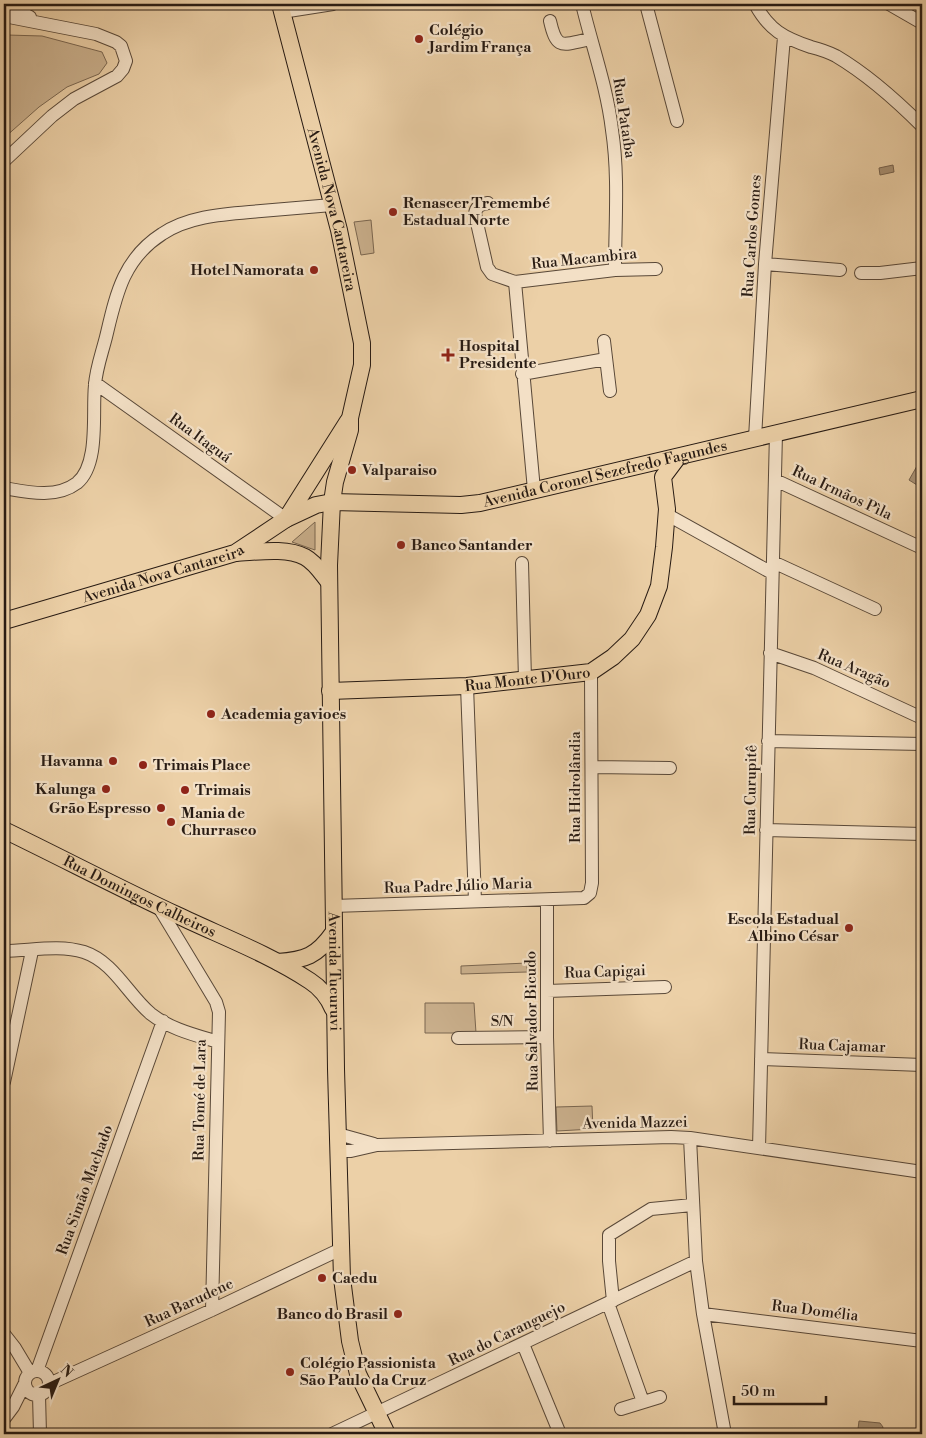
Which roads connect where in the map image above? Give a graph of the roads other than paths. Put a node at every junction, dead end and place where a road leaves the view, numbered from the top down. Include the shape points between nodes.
1 (6, 4) edge
2 (333, 4) edge
3 (582, 4) edge
4 (646, 4) edge
5 (756, 4) edge
6 (890, 4) edge
7 (281, 8) edge
8 (4, 16) edge
9 (550, 20) dead end
10 (39, 22) junction
11 (922, 23) edge
12 (784, 37) junction
13 (591, 39) junction
14 (677, 121) dead end
15 (922, 126) edge
16 (4, 161) edge
17 (488, 203) dead end
18 (332, 205) junction
19 (765, 264) junction
20 (922, 268) edge
21 (656, 269) dead end
22 (615, 270) junction
23 (840, 270) dead end
24 (861, 273) dead end
25 (515, 282) junction
26 (604, 341) dead end
27 (606, 358) junction
28 (522, 374) junction
29 (95, 382) junction
30 (610, 391) dead end
31 (922, 399) edge
32 (350, 418) junction
33 (776, 433) junction
34 (755, 438) junction
35 (678, 457) junction
36 (647, 464) junction
37 (663, 477) junction
38 (775, 480) junction
39 (4, 488) edge
40 (534, 490) junction
41 (332, 502) junction
42 (666, 514) junction
43 (286, 519) junction
44 (922, 548) edge
45 (235, 553) junction
46 (522, 563) dead end
47 (772, 567) junction
48 (329, 582) junction
49 (875, 609) dead end
50 (4, 621) edge
51 (770, 653) junction
52 (591, 672) junction
53 (525, 680) junction
54 (467, 686) junction
55 (330, 691) junction
56 (922, 718) edge
57 (768, 741) junction
58 (922, 744) edge
59 (592, 767) junction
60 (670, 768) dead end
61 (4, 830) edge
62 (766, 830) junction
63 (922, 834) edge
64 (584, 898) joint
65 (547, 900) junction
66 (475, 901) junction
67 (158, 906) junction
68 (333, 906) junction
69 (333, 933) junction
70 (4, 951) edge
71 (32, 951) junction
72 (278, 962) junction
73 (665, 987) dead end
74 (547, 991) junction
75 (335, 1014) junction
76 (163, 1021) junction
77 (547, 1037) junction
78 (458, 1038) dead end
79 (218, 1042) junction
80 (761, 1059) junction
81 (922, 1065) edge
82 (4, 1082) edge
83 (338, 1134) junction
84 (690, 1138) junction
85 (550, 1141) junction
86 (377, 1145) junction
87 (759, 1148) junction
88 (338, 1150) junction
89 (922, 1172) edge
90 (692, 1205) junction
91 (341, 1249) junction
92 (696, 1261) junction
93 (610, 1302) junction
94 (212, 1310) junction
95 (703, 1314) junction
96 (4, 1334) edge
97 (922, 1341) edge
98 (523, 1344) junction
99 (31, 1376) junction
100 (49, 1384) junction
101 (37, 1395) junction
102 (660, 1397) dead end
103 (642, 1402) junction
104 (13, 1407) junction
105 (621, 1409) dead end
106 (377, 1413) junction
107 (4, 1419) edge
108 (40, 1434) edge
109 (332, 1434) edge
110 (387, 1434) edge
111 (560, 1434) edge
112 (725, 1434) edge

1 - 10 street
2 - 7 street
3 - 13 street, Rua Pataíba
4 - 14 street
5 - 12 street via 772,28
6 - 11 street
7 - 18 main road, Avenida Nova Cantareira
8 - 10 street
9 - 13 street via 559,43
10 - 16 street via 96,34 116,42 121,46 126,61 117,76 59,110
12 - 15 street via 834,55 895,100
12 - 19 street, Rua Carlos Gomes
13 - 22 street, Rua Pataíba via 613,130
17 - 25 street via 479,206 475,214 487,267 492,274
18 - 29 street via 216,215 163,233 131,262 118,287
18 - 32 main road, Avenida Nova Cantareira via 362,343 362,365
19 - 23 street
19 - 34 street, Rua Carlos Gomes
20 - 24 street
21 - 22 street, Rua Macambira
22 - 25 street, Rua Macambira
25 - 28 street, Rua Macambira
26 - 27 street
27 - 28 street
27 - 30 street
28 - 40 street, Rua Macambira
29 - 39 street via 92,458 86,473 77,483 52,493
29 - 43 street, Rua Itaguá
31 - 33 main road, Avenida Coronel Sezefredo Fagundes
32 - 41 main road, Avenida Nova Cantareira via 350,430
32 - 43 main road, Avenida Nova Cantareira
33 - 34 main road, Avenida Coronel Sezefredo Fagundes
33 - 38 street, Rua Curupitê
34 - 35 main road, Avenida Coronel Sezefredo Fagundes
35 - 36 main road, Avenida Coronel Sezefredo Fagundes
35 - 37 main road
36 - 37 main road
36 - 40 main road, Avenida Coronel Sezefredo Fagundes
37 - 42 main road, Rua Monte D'Ouro
38 - 44 street, Rua Irmãos Pìla
38 - 47 street, Rua Curupitê
40 - 41 main road, Avenida Coronel Sezefredo Fagundes via 461,505
41 - 43 main road, Avenida Coronel Sezefredo Fagundes via 316,505
41 - 48 main road, Avenida Tucuruvi
42 - 47 street
42 - 52 main road, Rua Monte D'Ouro via 659,586 648,615 632,639
43 - 45 main road, Avenida Nova Cantareira
45 - 48 main road via 297,554 315,565
45 - 50 main road, Avenida Nova Cantareira
46 - 53 street
47 - 49 street
47 - 51 street, Rua Curupitê
48 - 55 main road, Avenida Tucuruvi
51 - 56 street, Rua Aragão via 814,668
51 - 57 street, Rua Curupitê
52 - 53 main road, Rua Monte D'Ouro
52 - 59 street, Rua Hidrolândia
53 - 54 main road, Rua Monte D'Ouro
54 - 55 main road, Rua Monte D'Ouro
54 - 66 street
55 - 68 main road, Avenida Tucuruvi
57 - 58 street
57 - 62 street, Rua Curupitê
59 - 60 street
59 - 64 street, Rua Hidrolândia via 592,883 590,893
61 - 67 main road, Rua Domingos Calheiros
62 - 63 street
62 - 80 street, Rua Curupitê
64 - 65 street, Rua Padre Júlio Maria
65 - 66 street, Rua Padre Júlio Maria
65 - 74 street, Rua Salvador Bicudo
66 - 68 street, Rua Padre Júlio Maria
67 - 72 main road, Rua Domingos Calheiros
67 - 79 street, Rua Tomé de Lara via 216,1002
68 - 69 main road, Avenida Tucuruvi
69 - 72 main road via 321,949 310,956
69 - 75 main road, Avenida Tucuruvi
70 - 71 street
71 - 76 street via 69,949 85,952 111,970 151,1014
71 - 82 street
72 - 75 main road, Rua Domingos Calheiros via 319,988 329,998
73 - 74 street, Rua Capigai
74 - 77 street, Rua Salvador Bicudo
75 - 83 main road, Avenida Tucuruvi
76 - 79 street via 176,1029
76 - 99 street, Rua Simão Machado
77 - 78 street, S/N
77 - 85 street, Rua Salvador Bicudo
79 - 94 street, Rua Tomé de Lara
80 - 81 street, Rua Cajamar
80 - 87 street, Rua Curupitê
83 - 86 street, Avenida Mazzei
83 - 88 main road, Avenida Tucuruvi
84 - 85 street, Avenida Mazzei
84 - 87 street, Avenida Mazzei
84 - 90 street
85 - 86 street, Avenida Mazzei
86 - 88 street, Avenida Mazzei via 351,1151
87 - 89 street, Avenida Mazzei
88 - 91 main road, Avenida Tucuruvi
90 - 92 street
90 - 93 street via 651,1209 609,1235
91 - 94 street, Rua Barudene
91 - 106 main road, Avenida Tucuruvi via 350,1341 358,1374
92 - 93 street, Rua do Caranguejo
92 - 95 street
93 - 98 street, Rua do Caranguejo
93 - 103 street
94 - 100 street, Rua Barudene
95 - 97 street, Rua Domélia
95 - 112 street
96 - 99 street
98 - 106 street, Rua do Caranguejo
98 - 111 street
99 - 100 street via 41,1371
99 - 101 street via 28,1390
99 - 104 street, Rua Simão Machado
100 - 101 street via 46,1391
101 - 104 street
101 - 108 street
102 - 103 street
103 - 105 street
104 - 107 street
106 - 109 street, Rua do Caranguejo
106 - 110 main road, Avenida Tucuruvi

